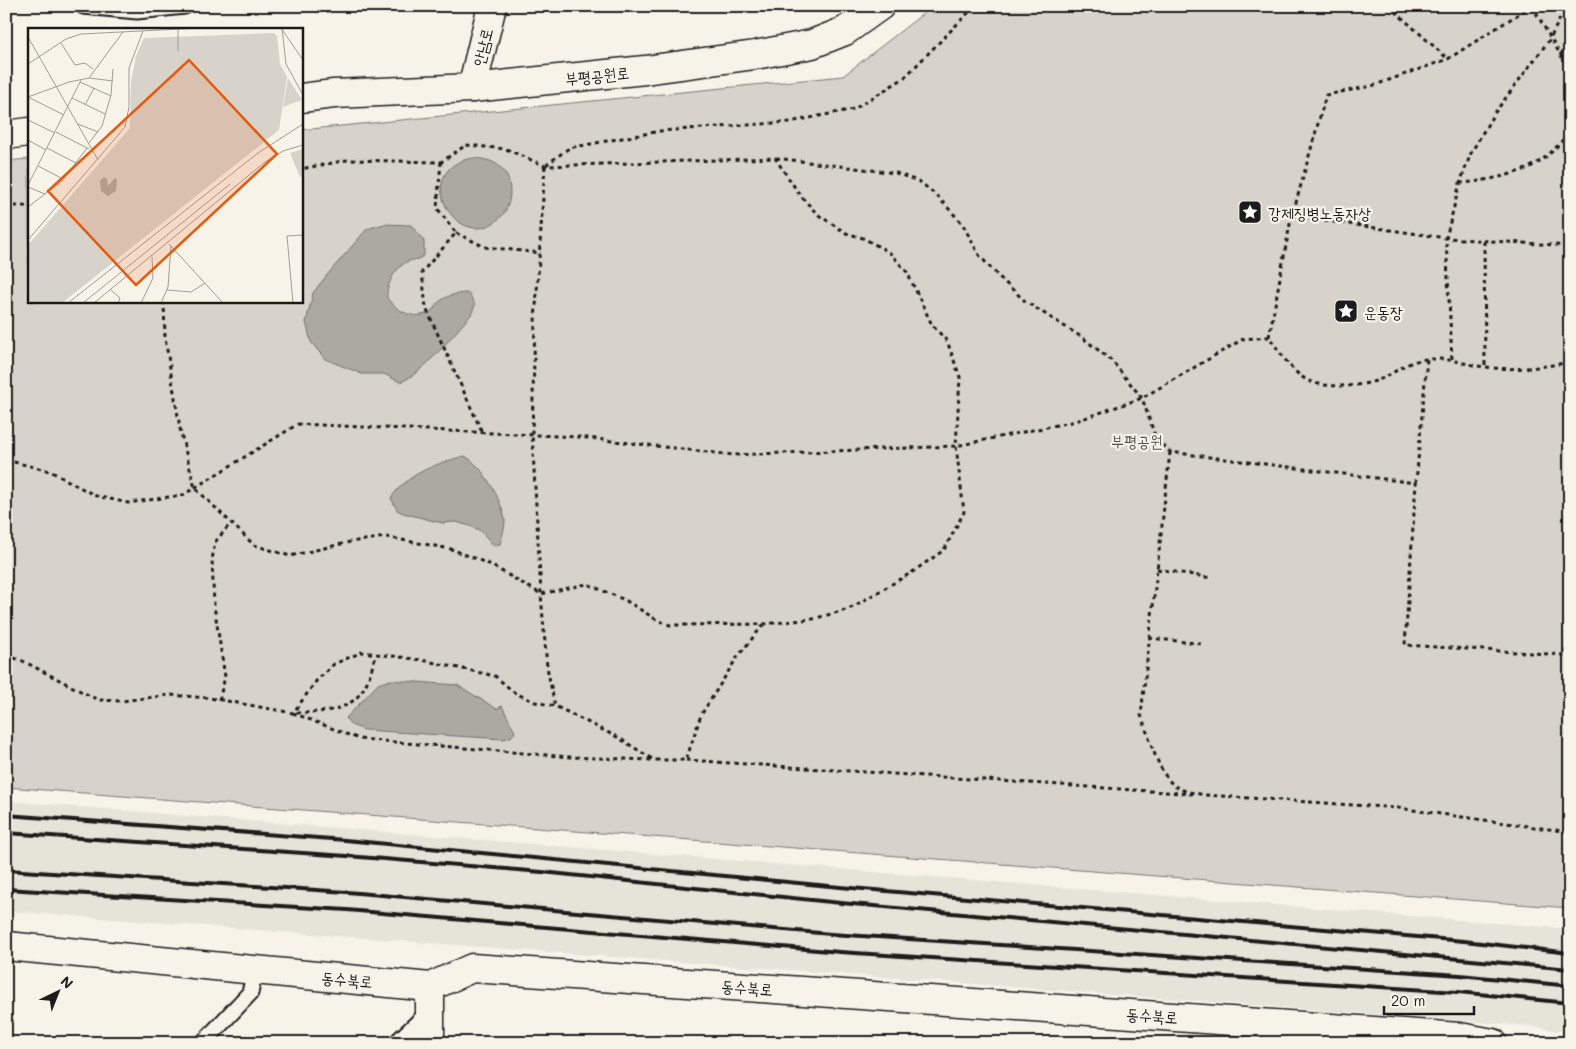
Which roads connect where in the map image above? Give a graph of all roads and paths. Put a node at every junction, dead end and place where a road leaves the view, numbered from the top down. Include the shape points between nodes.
1 (83, 6) edge
2 (185, 6) edge
3 (492, 6) edge
4 (880, 6) edge
5 (976, 6) edge
6 (1389, 6) edge
7 (1532, 6) edge
8 (1566, 6) edge
9 (152, 8) edge
10 (1550, 39) junction
11 (1570, 44) edge
12 (1560, 55) junction
13 (1448, 59) junction
14 (1570, 71) edge
15 (472, 88) junction
16 (302, 98) edge
17 (28, 132) edge
18 (1570, 132) edge
19 (6, 135) edge
20 (775, 158) junction
21 (441, 162) junction
22 (545, 166) junction
23 (302, 169) edge
24 (1460, 183) junction
25 (6, 206) edge
26 (28, 206) edge
27 (1293, 216) junction
28 (456, 233) junction
29 (1446, 238) junction
30 (1484, 241) junction
31 (1570, 246) edge
32 (541, 253) junction
33 (164, 302) edge
34 (1269, 337) junction
35 (1427, 359) junction
36 (1452, 359) junction
37 (1570, 362) edge
38 (1485, 367) junction
39 (1142, 398) junction
40 (482, 432) junction
41 (532, 434) junction
42 (956, 446) junction
43 (1170, 452) junction
44 (6, 460) edge
45 (1416, 483) junction
46 (195, 488) junction
47 (231, 523) junction
48 (1157, 569) junction
49 (1212, 578) dead end
50 (541, 594) junction
51 (1570, 609) edge
52 (764, 624) junction
53 (1149, 638) junction
54 (1204, 644) dead end
55 (374, 655) junction
56 (6, 656) edge
57 (219, 700) junction
58 (555, 706) junction
59 (293, 713) junction
60 (654, 760) junction
61 (686, 760) junction
62 (1205, 795) junction
63 (1570, 832) edge
64 (6, 946) edge
65 (255, 970) junction
66 (431, 998) junction
67 (203, 1043) edge
68 (396, 1043) edge
69 (430, 1043) edge
70 (1493, 1043) edge

1 - 9 lane via 137,12
2 - 9 lane
3 - 15 street, 안남로
4 - 15 street, 부평공원로 via 845,31 812,44 774,52 645,70
5 - 22 path via 904,78 854,109 790,122 651,133 569,148
6 - 13 path
7 - 10 path
7 - 13 path
8 - 10 path
10 - 12 path
10 - 24 path via 1493,115 1471,153
11 - 12 path
12 - 14 path
13 - 27 path via 1372,86 1326,95
15 - 16 street, 부평공원로
17 - 19 street
18 - 24 path via 1552,152 1531,167 1473,183
20 - 22 path
20 - 39 path via 896,173 920,182 962,223 979,254 998,276 1026,302 1112,361
20 - 42 path via 800,195 818,214 846,233 889,252 907,272 932,325 947,341 960,377
21 - 22 path via 466,145 506,149
21 - 23 path via 348,160
21 - 28 path via 437,208
22 - 32 path
24 - 29 path
25 - 26 path
27 - 29 path
27 - 34 path
28 - 32 path via 485,247
28 - 40 path via 422,272 426,308
29 - 30 path
29 - 36 path
30 - 31 path
30 - 38 path
32 - 41 path via 535,322
33 - 46 path via 165,338 176,408
34 - 35 path via 1306,380 1335,386 1381,379 1412,361
34 - 39 path via 1242,339
35 - 36 path
35 - 45 path
36 - 38 path
37 - 38 path via 1548,366
39 - 42 path via 1076,421
39 - 43 path via 1154,436
40 - 41 path
40 - 46 path via 298,424
41 - 42 path via 732,454
41 - 50 path
42 - 52 path via 964,512 944,550 850,609 813,619
43 - 45 path
43 - 48 path
44 - 46 path via 50,471 96,496 128,504 183,495
45 - 51 path via 1405,645 1565,655
46 - 47 path
47 - 50 path via 254,545 290,556 350,542 386,538 451,549 489,564
47 - 57 path via 215,542 212,560 214,605 225,677
48 - 49 path
48 - 53 path
50 - 52 path via 587,584 670,624
50 - 58 path via 547,667
52 - 61 path via 738,656 701,715
53 - 54 path
53 - 62 path via 1140,716 1161,770 1178,788
55 - 58 path via 422,660 495,676 515,693
55 - 59 path via 362,652 334,664 317,680
55 - 59 path via 367,682 352,704 318,712
56 - 57 path via 21,660 98,700 121,701 170,695
57 - 59 path
58 - 60 path via 619,738
59 - 60 path via 359,739 570,757
60 - 61 path
61 - 62 path
62 - 63 path via 1398,808
64 - 65 street, 동수북로
65 - 66 street, 동수북로
65 - 67 lane via 250,993
66 - 68 lane
66 - 69 street
66 - 70 street, 동수북로 via 472,968 1460,1037

